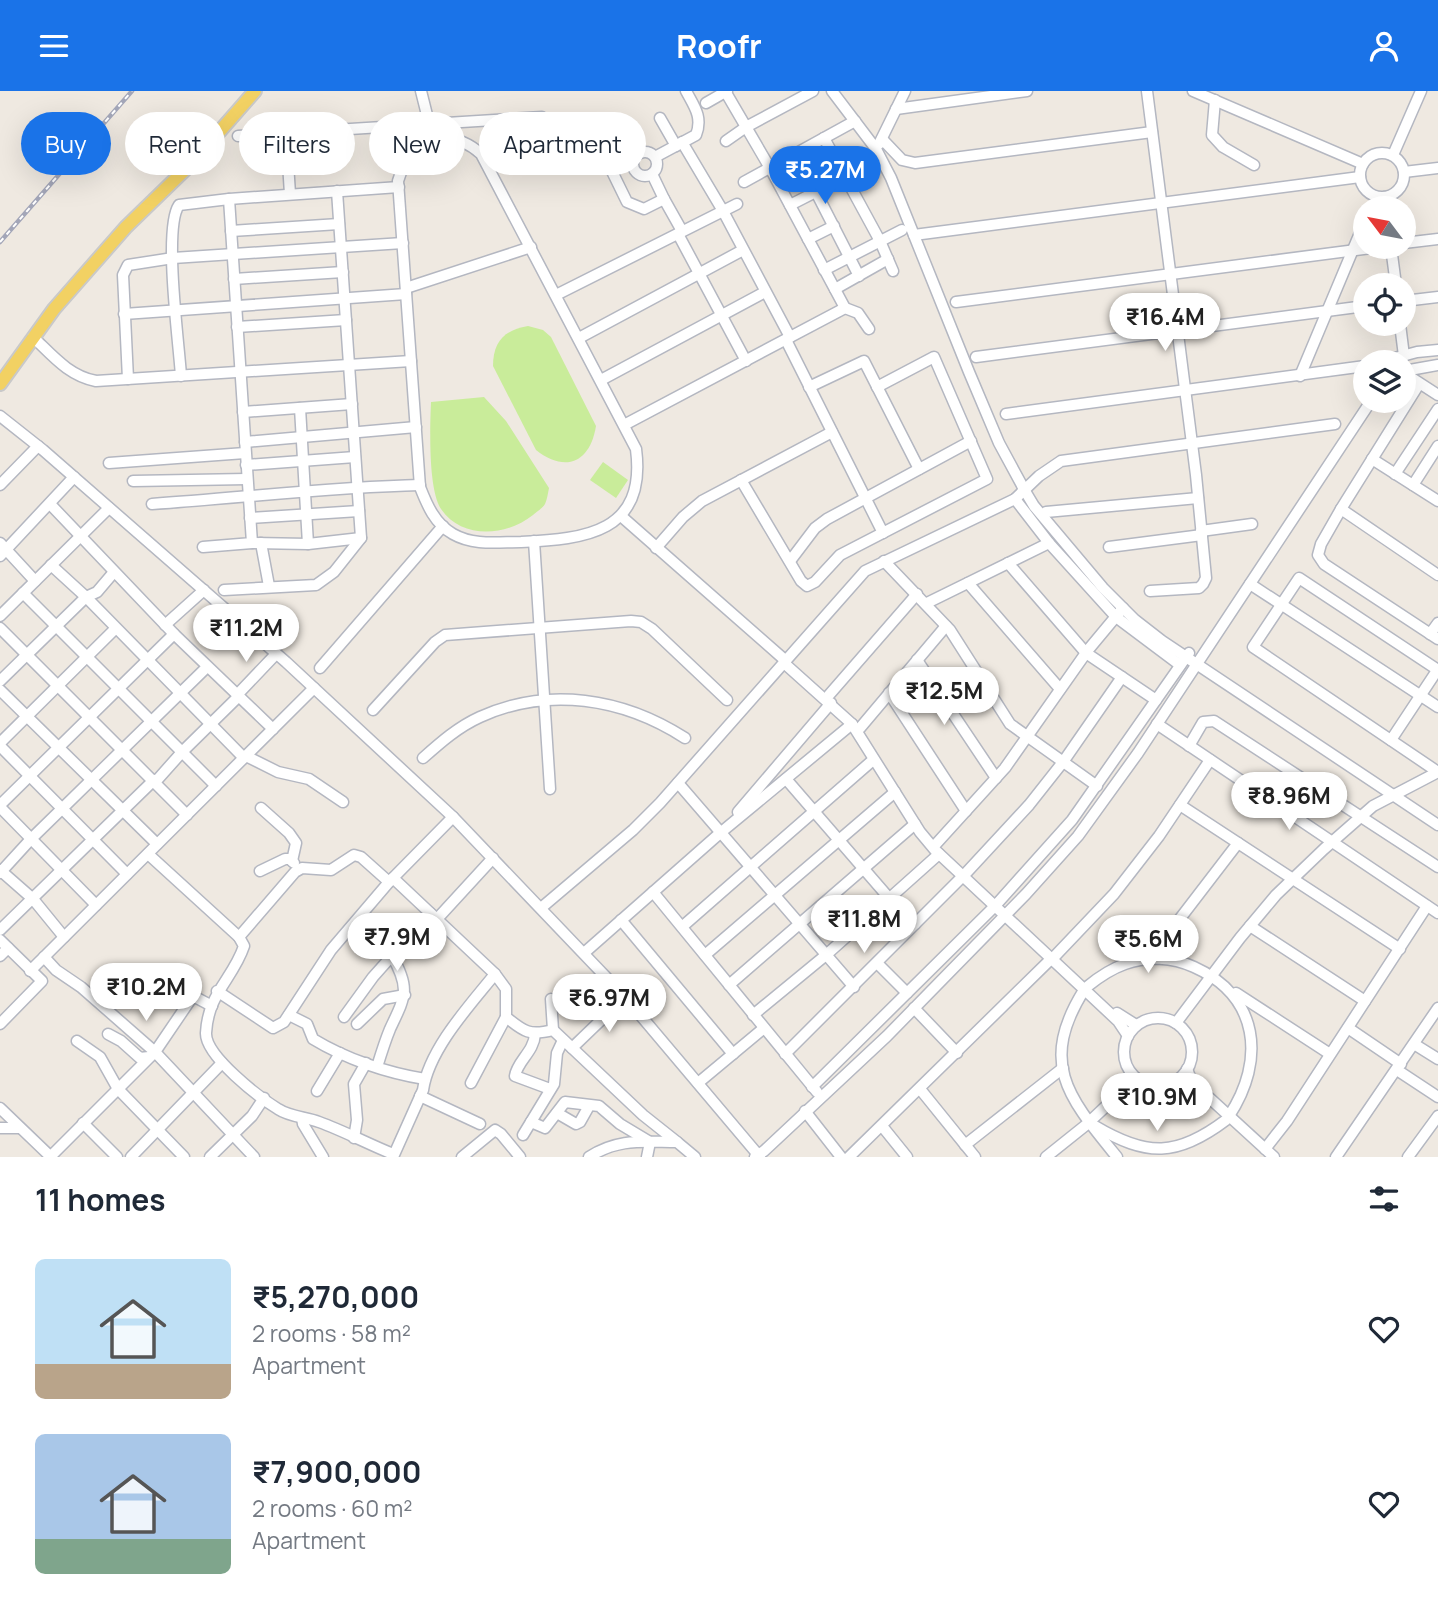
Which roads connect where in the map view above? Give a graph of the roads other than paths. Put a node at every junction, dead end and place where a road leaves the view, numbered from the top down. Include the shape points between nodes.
1 (255, 91) edge
2 (421, 91) edge
3 (686, 91) edge
4 (726, 91) edge
5 (813, 91) edge
6 (832, 91) edge
7 (905, 91) edge
8 (1027, 91) edge
9 (1147, 91) edge
10 (1193, 91) edge
11 (1421, 91) edge
12 (1215, 100) junction
13 (706, 103) dead end
14 (896, 109) junction
15 (426, 112) edge
16 (660, 118) dead end
17 (855, 121) junction
18 (746, 127) junction
19 (1152, 132) junction
20 (824, 138) junction
21 (882, 139) junction
22 (726, 141) dead end
23 (465, 143) edge
24 (679, 144) junction
25 (876, 149) junction
26 (646, 152) edge
27 (796, 153) junction
28 (1393, 155) junction
29 (655, 157) junction
30 (1363, 164) junction
31 (1254, 165) dead end
32 (769, 168) junction
33 (1438, 168) edge
34 (1404, 172) junction
35 (646, 174) edge
36 (652, 174) junction
37 (289, 175) edge
38 (401, 175) edge
39 (614, 175) edge
40 (622, 175) edge
41 (845, 177) junction
42 (1360, 177) junction
43 (615, 178) junction
44 (744, 182) dead end
45 (399, 187) junction
46 (337, 191) junction
47 (817, 193) junction
48 (290, 194) junction
49 (1380, 196) joint
50 (229, 199) junction
51 (664, 199) junction
52 (1161, 203) junction
53 (737, 204) dead end
54 (790, 205) junction
55 (723, 211) junction
56 (340, 224) junction
57 (834, 226) junction
58 (902, 230) dead end
59 (231, 231) junction
60 (680, 233) junction
61 (914, 235) junction
62 (808, 239) junction
63 (1438, 239) edge
64 (880, 241) junction
65 (1416, 242) edge
66 (403, 243) junction
67 (341, 247) junction
68 (531, 247) junction
69 (743, 250) junction
70 (1353, 250) joint
71 (232, 254) junction
72 (850, 257) junction
73 (173, 258) junction
74 (888, 259) junction
75 (824, 270) junction
76 (894, 271) dead end
77 (343, 272) junction
78 (699, 274) junction
79 (1170, 274) junction
80 (859, 275) junction
81 (234, 279) junction
82 (835, 289) junction
83 (406, 291) junction
84 (765, 292) junction
85 (556, 295) junction
86 (1438, 297) edge
87 (345, 298) junction
88 (1416, 300) edge
89 (956, 302) dead end
90 (236, 306) junction
91 (845, 308) junction
92 (1353, 308) edge
93 (176, 310) junction
94 (1327, 311) junction
95 (124, 314) junction
96 (722, 315) junction
97 (346, 320) junction
98 (237, 327) junction
99 (869, 330) dead end
100 (1178, 331) junction
101 (33, 337) junction
102 (579, 338) junction
103 (788, 339) junction
104 (1438, 350) edge
105 (1416, 354) edge
106 (976, 357) dead end
107 (411, 361) junction
108 (746, 361) junction
109 (349, 365) junction
110 (1438, 365) edge
111 (1353, 368) edge
112 (1416, 370) edge
113 (240, 372) junction
114 (181, 376) junction
115 (1300, 376) junction
116 (128, 379) junction
117 (601, 380) junction
118 (1416, 382) edge
119 (0, 384) edge
120 (1419, 384) junction
121 (809, 387) junction
122 (877, 387) junction
123 (1185, 391) junction
124 (1438, 395) edge
125 (352, 404) junction
126 (300, 408) junction
127 (1438, 409) edge
128 (243, 412) junction
129 (1363, 413) edge
130 (1006, 414) dead end
131 (0, 416) edge
132 (1335, 424) dead end
133 (624, 425) junction
134 (416, 427) junction
135 (354, 431) junction
136 (832, 432) junction
137 (301, 436) junction
138 (971, 441) junction
139 (245, 442) junction
140 (1192, 442) junction
141 (38, 446) junction
142 (1438, 446) edge
143 (246, 453) junction
144 (355, 457) junction
145 (1372, 459) junction
146 (303, 461) junction
147 (109, 463) dead end
148 (246, 465) junction
149 (919, 469) junction
150 (1395, 474) junction
151 (74, 477) junction
152 (247, 479) junction
153 (133, 481) dead end
154 (741, 481) junction
155 (0, 485) edge
156 (420, 485) junction
157 (1413, 485) junction
158 (357, 486) junction
159 (306, 490) junction
160 (1025, 491) junction
161 (249, 497) junction
162 (865, 498) junction
163 (1198, 498) junction
164 (1015, 499) junction
165 (1438, 501) edge
166 (50, 504) junction
167 (152, 504) dead end
168 (109, 508) junction
169 (1341, 509) junction
170 (359, 512) junction
171 (1046, 512) junction
172 (308, 515) junction
173 (621, 516) junction
174 (250, 518) junction
175 (1252, 524) dead end
176 (443, 526) junction
177 (883, 533) junction
178 (1201, 533) junction
179 (81, 536) junction
180 (360, 537) junction
181 (534, 541) junction
182 (256, 543) junction
183 (1049, 543) junction
184 (308, 544) junction
185 (203, 547) dead end
186 (1109, 547) dead end
187 (656, 548) junction
188 (2, 550) edge
189 (790, 561) junction
190 (884, 561) junction
191 (1008, 563) junction
192 (51, 565) junction
193 (114, 572) junction
194 (1438, 575) edge
195 (36, 581) junction
196 (968, 583) junction
197 (1250, 584) junction
198 (269, 586) junction
199 (204, 590) junction
200 (224, 590) dead end
201 (1150, 591) dead end
202 (23, 593) junction
203 (917, 594) junction
204 (86, 597) junction
205 (927, 603) junction
206 (1282, 605) junction
207 (1120, 612) junction
208 (0, 616) edge
209 (1438, 622) edge
210 (165, 625) junction
211 (56, 626) junction
212 (946, 626) junction
213 (540, 627) junction
214 (0, 628) edge
215 (115, 629) junction
216 (174, 634) junction
217 (1434, 637) edge
218 (1086, 653) junction
219 (276, 654) junction
220 (27, 655) junction
221 (87, 657) junction
222 (1185, 658) junction
223 (147, 660) junction
224 (918, 660) junction
225 (786, 661) junction
226 (1198, 662) junction
227 (207, 667) junction
228 (320, 669) dead end
229 (1438, 669) edge
230 (1122, 677) junction
231 (0, 681) edge
232 (58, 686) junction
233 (118, 688) junction
234 (314, 688) junction
235 (1060, 689) junction
236 (0, 690) edge
237 (179, 693) junction
238 (889, 693) junction
239 (238, 696) junction
240 (1420, 696) junction
241 (544, 699) junction
242 (830, 699) junction
243 (727, 700) dead end
244 (1156, 700) junction
245 (1438, 707) edge
246 (373, 710) dead end
247 (27, 716) junction
248 (89, 717) junction
249 (150, 721) junction
250 (210, 724) junction
251 (1157, 724) junction
252 (856, 726) junction
253 (273, 729) junction
254 (1027, 737) junction
255 (685, 738) dead end
256 (1391, 740) junction
257 (0, 744) edge
258 (1188, 746) junction
259 (59, 748) junction
260 (121, 750) junction
261 (182, 752) junction
262 (245, 757) junction
263 (423, 758) dead end
264 (873, 760) junction
265 (1210, 760) junction
266 (1063, 762) junction
267 (30, 776) junction
268 (996, 778) junction
269 (91, 779) junction
270 (786, 779) junction
271 (153, 781) junction
272 (678, 783) junction
273 (216, 786) junction
274 (1097, 786) junction
275 (550, 789) dead end
276 (895, 792) junction
277 (1396, 793) junction
278 (343, 802) dead end
279 (1180, 805) junction
280 (0, 806) edge
281 (62, 808) junction
282 (261, 808) dead end
283 (123, 810) junction
284 (815, 810) junction
285 (966, 811) junction
286 (187, 815) junction
287 (1362, 816) junction
288 (453, 817) junction
289 (1438, 818) edge
290 (915, 824) junction
291 (1438, 825) edge
292 (719, 834) junction
293 (31, 839) junction
294 (93, 839) junction
295 (839, 839) junction
296 (1332, 842) junction
297 (1238, 843) junction
298 (157, 844) junction
299 (937, 849) junction
300 (148, 853) junction
301 (494, 858) junction
302 (292, 861) junction
303 (751, 866) junction
304 (1438, 867) edge
305 (864, 868) junction
306 (300, 869) junction
307 (62, 870) junction
308 (0, 871) edge
309 (261, 871) dead end
310 (127, 874) junction
311 (965, 874) junction
312 (1293, 879) junction
313 (391, 880) junction
314 (653, 892) junction
315 (774, 896) junction
316 (889, 898) junction
317 (33, 899) junction
318 (997, 904) junction
319 (96, 905) junction
320 (1427, 906) junction
321 (541, 908) junction
322 (1438, 913) edge
323 (1006, 914) junction
324 (433, 916) junction
325 (621, 920) junction
326 (915, 924) junction
327 (799, 925) junction
328 (683, 926) junction
329 (1250, 926) junction
330 (0, 930) edge
331 (64, 937) junction
332 (239, 937) junction
333 (0, 940) edge
334 (8, 948) junction
335 (1400, 949) junction
336 (584, 953) junction
337 (392, 955) junction
338 (705, 955) junction
339 (826, 955) junction
340 (0, 956) edge
341 (44, 957) junction
342 (1053, 958) junction
343 (1149, 959) junction
344 (877, 963) junction
345 (30, 971) junction
346 (495, 974) junction
347 (1212, 976) junction
348 (164, 977) dead end
349 (729, 985) junction
350 (854, 987) junction
351 (1086, 988) junction
352 (1229, 989) junction
353 (217, 991) junction
354 (907, 993) junction
355 (405, 995) junction
356 (193, 996) junction
357 (625, 997) junction
358 (551, 999) dead end
359 (1365, 1001) junction
360 (0, 1005) edge
361 (212, 1006) junction
362 (914, 1008) junction
363 (1438, 1008) edge
364 (289, 1014) junction
365 (9, 1015) junction
366 (753, 1015) junction
367 (344, 1017) dead end
368 (506, 1017) junction
369 (1176, 1023) junction
370 (0, 1024) edge
371 (357, 1024) dead end
372 (1434, 1024) edge
373 (1136, 1025) junction
374 (764, 1028) junction
375 (1348, 1028) junction
376 (553, 1030) junction
377 (108, 1034) dead end
378 (535, 1034) junction
379 (1128, 1035) junction
380 (563, 1039) junction
381 (77, 1041) dead end
382 (1414, 1044) junction
383 (572, 1048) junction
384 (340, 1053) junction
385 (957, 1053) junction
386 (733, 1054) junction
387 (785, 1054) junction
388 (1330, 1054) junction
389 (152, 1055) junction
390 (1438, 1059) edge
391 (222, 1063) junction
392 (366, 1063) junction
393 (377, 1067) junction
394 (1399, 1067) junction
395 (1063, 1068) junction
396 (1186, 1069) junction
397 (1136, 1078) junction
398 (425, 1079) junction
399 (1176, 1080) junction
400 (471, 1083) dead end
401 (698, 1083) junction
402 (812, 1087) junction
403 (118, 1089) junction
404 (550, 1089) junction
405 (920, 1089) junction
406 (317, 1091) dead end
407 (192, 1093) junction
408 (420, 1096) junction
409 (821, 1097) junction
410 (1438, 1097) edge
411 (264, 1098) junction
412 (589, 1106) junction
413 (0, 1108) edge
414 (805, 1111) junction
415 (557, 1114) junction
416 (1438, 1115) edge
417 (302, 1118) junction
418 (1227, 1118) junction
419 (531, 1122) junction
420 (1089, 1122) junction
421 (83, 1123) junction
422 (480, 1124) dead end
423 (882, 1126) junction
424 (0, 1128) edge
425 (19, 1128) junction
426 (1433, 1131) edge
427 (159, 1132) junction
428 (233, 1135) junction
429 (523, 1135) dead end
430 (354, 1138) junction
431 (650, 1142) junction
432 (677, 1142) junction
433 (965, 1145) junction
434 (1261, 1154) edge
435 (393, 1155) edge
436 (759, 1155) edge
437 (51, 1157) edge
438 (117, 1157) edge
439 (131, 1157) edge
440 (184, 1157) edge
441 (210, 1157) edge
442 (254, 1157) edge
443 (323, 1157) edge
444 (462, 1157) edge
445 (520, 1157) edge
446 (589, 1157) edge
447 (647, 1157) edge
448 (695, 1157) edge
449 (841, 1157) edge
450 (849, 1157) edge
451 (907, 1157) edge
452 (975, 1157) edge
453 (1047, 1157) edge
454 (1118, 1157) edge
455 (1274, 1157) edge
456 (1336, 1157) edge
457 (1408, 1157) edge

1 - 101 main road via 192,163 126,227
2 - 15 street
3 - 24 street via 700,124 696,135
4 - 13 street
4 - 18 street
5 - 18 street
6 - 17 street
7 - 14 street
8 - 14 street
9 - 19 street
10 - 12 street
11 - 28 street
12 - 30 street
12 - 31 street via 1213,135 1223,147
14 - 21 street
16 - 24 street
17 - 20 street
17 - 25 street
18 - 22 street
18 - 32 street
19 - 21 street via 915,163 902,160
19 - 52 street
20 - 27 street
20 - 41 street
21 - 25 street
23 - 68 street via 481,154
24 - 29 street
24 - 55 street
25 - 61 street
26 - 29 street
27 - 32 street
27 - 47 street
28 - 30 street via 1371,155
28 - 34 street
29 - 36 street
30 - 42 street
32 - 44 street
32 - 54 street
33 - 34 street
34 - 49 street via 1399,189
35 - 36 street
36 - 51 street
37 - 48 street
38 - 45 street
39 - 43 street
40 - 43 street
41 - 47 street
41 - 64 street
42 - 49 street via 1362,186
42 - 52 street
43 - 51 street via 632,206 644,209
45 - 46 street
45 - 66 street
46 - 48 street
46 - 56 street
47 - 54 street
47 - 57 street
48 - 50 street
50 - 59 street
50 - 73 street via 179,205 174,215
51 - 60 street
52 - 61 street
52 - 79 street
53 - 55 street
54 - 62 street
55 - 60 street
55 - 69 street
56 - 59 street
56 - 67 street
57 - 62 street
57 - 72 street
58 - 64 street
59 - 71 street
60 - 78 street
60 - 85 street
61 - 160 street via 999,443
62 - 75 street
63 - 65 street
64 - 72 street
64 - 74 street
66 - 67 street
66 - 83 street
67 - 71 street
67 - 77 street
68 - 83 street
68 - 85 street
69 - 78 street
69 - 84 street
70 - 79 street
70 - 94 street
71 - 73 street
71 - 81 street
72 - 75 street
72 - 80 street
73 - 93 street
73 - 95 street via 126,267 122,275
74 - 76 street
74 - 80 street
75 - 82 street
77 - 81 street
77 - 87 street
78 - 96 street
78 - 102 street
79 - 89 street
79 - 100 street
80 - 82 street
81 - 90 street
82 - 91 street
83 - 87 street
83 - 107 street
84 - 96 street
84 - 103 street
85 - 102 street
86 - 88 street
87 - 90 street
87 - 97 street
90 - 93 street
90 - 98 street
91 - 99 street via 858,313
91 - 103 street
92 - 94 street
93 - 95 street
93 - 114 street
94 - 100 street
94 - 115 street
95 - 116 street
96 - 108 street
96 - 117 street
97 - 98 street
97 - 109 street
98 - 113 street
100 - 106 street
100 - 123 street
101 - 116 street via 82,378
101 - 119 main road
102 - 117 street
103 - 108 street
103 - 121 street
104 - 105 street
107 - 109 street
107 - 134 street
108 - 133 street
109 - 113 street
109 - 125 street
110 - 112 street
111 - 115 street
113 - 114 street
113 - 128 street
114 - 116 street
115 - 123 street
117 - 133 street
118 - 120 street
120 - 124 street
120 - 145 street
121 - 122 street via 863,361
121 - 136 street
122 - 138 street via 934,357
122 - 149 street
123 - 130 street
123 - 140 street
125 - 126 street
125 - 135 street
126 - 128 street
126 - 137 street
127 - 150 street
128 - 139 street
129 - 197 street
131 - 141 street
132 - 140 street
133 - 173 street via 636,449 637,477
134 - 135 street
134 - 156 street
135 - 137 street
135 - 144 street
136 - 154 street
136 - 162 street
137 - 139 street
137 - 146 street
138 - 149 street
138 - 177 street via 987,479
139 - 143 street
140 - 160 street via 1061,461
140 - 163 street
141 - 151 street
141 - 155 street
142 - 157 street
143 - 147 street
143 - 148 street
144 - 146 street
144 - 158 street
145 - 150 street
145 - 169 street
146 - 148 street
146 - 159 street
148 - 152 street
149 - 162 street
150 - 157 street
151 - 166 street
151 - 168 street
152 - 153 street
152 - 161 street
154 - 187 street via 702,501
154 - 189 street
156 - 158 street
156 - 176 street via 427,506
157 - 165 street
158 - 159 street
158 - 170 street
159 - 161 street
159 - 172 street
160 - 164 street
160 - 171 street
160 - 207 street
161 - 167 street
161 - 174 street
162 - 177 street
162 - 189 street via 815,528
163 - 171 street
163 - 178 street
164 - 183 street
164 - 190 street
166 - 179 street
166 - 188 street
168 - 179 street
168 - 199 street
169 - 194 street
169 - 217 street via 1318,549 1320,559
170 - 172 street
170 - 180 street
171 - 222 street via 1114,591
172 - 174 street
172 - 184 street
173 - 181 street via 579,538
173 - 187 street
174 - 182 street
175 - 178 street
176 - 181 street via 471,542
176 - 228 street
177 - 189 street via 840,555 810,586 801,581
178 - 186 street
178 - 201 street via 1203,585
179 - 192 street
179 - 193 street
180 - 184 street
180 - 198 street via 316,585
181 - 213 street
182 - 184 street
182 - 185 street
182 - 198 street
183 - 191 street
183 - 207 street
187 - 225 street
188 - 195 street
190 - 203 street
190 - 225 street via 847,589
191 - 196 street
191 - 218 street
192 - 195 street
192 - 204 street
193 - 204 street via 97,592
193 - 210 street
195 - 202 street
196 - 205 street
196 - 235 street
197 - 206 street
197 - 226 street
198 - 200 street
199 - 210 street
199 - 219 street
202 - 208 street
202 - 211 street
203 - 205 street
203 - 242 street
204 - 211 street
204 - 215 street
205 - 212 street
206 - 229 street via 1299,578
206 - 240 street
206 - 256 street via 1254,646
207 - 218 street
207 - 222 street
209 - 217 street
210 - 216 street
211 - 220 street
211 - 221 street
212 - 224 street
212 - 254 street via 1010,724
213 - 241 street
213 - 243 street via 641,622
213 - 246 street via 445,635
214 - 220 street
215 - 221 street
215 - 223 street
216 - 223 street
216 - 227 street
218 - 230 street
218 - 235 street
219 - 234 street
219 - 239 street
220 - 231 street
220 - 232 street
221 - 232 street
221 - 233 street
222 - 226 street
222 - 244 street
223 - 233 street
223 - 237 street
224 - 238 street
224 - 268 street
225 - 242 street
225 - 272 street
226 - 251 street
226 - 277 street
227 - 237 street
227 - 239 street
229 - 240 street
230 - 244 street
230 - 266 street
232 - 247 street
232 - 248 street
233 - 248 street
233 - 249 street
234 - 253 street
234 - 288 street
235 - 254 street
236 - 247 street
237 - 249 street
237 - 250 street
238 - 252 street
238 - 285 street
239 - 250 street
239 - 253 street
240 - 245 street
240 - 256 street
241 - 255 street via 614,706 660,722
241 - 263 street via 478,718
241 - 275 street
242 - 252 street via 844,708
242 - 292 street
244 - 274 street
247 - 257 street
247 - 259 street
248 - 259 street
248 - 260 street
249 - 260 street
249 - 261 street
250 - 261 street
250 - 262 street
251 - 258 street
251 - 323 street via 1078,836
252 - 264 street
252 - 270 street
252 - 299 street
253 - 262 street
254 - 266 street
254 - 268 street
256 - 277 street via 1438,772
257 - 267 street
258 - 265 street
258 - 287 street via 1203,722 1214,721
259 - 267 street
259 - 269 street
260 - 269 street
260 - 271 street
261 - 271 street
261 - 273 street
262 - 273 street
262 - 278 street via 309,779
264 - 276 street
264 - 284 street
265 - 279 street
265 - 296 street
266 - 274 street
266 - 311 street
267 - 280 street
267 - 281 street
268 - 285 street
269 - 281 street
269 - 283 street
270 - 284 street
270 - 292 street
271 - 283 street
271 - 286 street
272 - 292 street
272 - 321 street via 633,830
273 - 286 street
274 - 318 street
276 - 290 street
276 - 295 street
277 - 287 street
277 - 289 street
277 - 291 street
279 - 297 street
279 - 342 street via 1114,894
280 - 293 street
281 - 293 street
281 - 294 street
282 - 302 street via 296,843
283 - 294 street
283 - 298 street
284 - 295 street
284 - 303 street
285 - 299 street
286 - 298 street
287 - 296 street
287 - 304 street
288 - 301 street
288 - 313 street
290 - 299 street
290 - 305 street
292 - 303 street
292 - 314 street
293 - 307 street
293 - 308 street
294 - 307 street
294 - 310 street
295 - 305 street
295 - 315 street
296 - 312 street
296 - 320 street
297 - 312 street
297 - 343 street
298 - 300 street
299 - 311 street
299 - 316 street
300 - 310 street
300 - 332 street
301 - 321 street
301 - 324 street
302 - 306 street
302 - 309 street via 285,859
303 - 315 street
303 - 328 street
305 - 316 street
305 - 327 street
306 - 313 street via 331,870 354,855
306 - 332 street
307 - 317 street
307 - 319 street
308 - 317 street
310 - 319 street
311 - 318 street
311 - 326 street
312 - 329 street
312 - 335 street
313 - 324 street
313 - 364 street via 331,950
314 - 325 street
314 - 328 street
315 - 327 street
315 - 338 street
316 - 326 street
316 - 339 street
317 - 330 street
317 - 331 street
318 - 323 street
318 - 354 street
319 - 331 street
320 - 322 street
320 - 335 street
321 - 336 street
323 - 342 street
323 - 362 street
324 - 337 street
324 - 346 street
325 - 336 street
325 - 386 street
326 - 344 street
327 - 339 street
327 - 349 street
328 - 338 street
329 - 347 street
329 - 359 street
331 - 341 street
332 - 353 street via 244,946
333 - 334 street
334 - 340 street
334 - 345 street
335 - 359 street
336 - 357 street
337 - 355 street via 403,974
337 - 367 street
338 - 349 street
339 - 350 street
339 - 366 street
341 - 345 street
341 - 389 street
342 - 351 street
342 - 385 street
343 - 347 street via 1185,963
343 - 351 street via 1107,971
344 - 350 street
344 - 354 street
345 - 365 street via 42,983
346 - 368 street via 506,989
346 - 398 street via 443,1043
347 - 352 street
347 - 369 street
348 - 356 street
349 - 366 street
350 - 387 street
351 - 373 street
351 - 379 street
351 - 395 street via 1063,1032
352 - 388 street
352 - 418 street via 1242,1006 1252,1050 1241,1098
353 - 361 street
353 - 364 street via 273,1028
354 - 402 street
355 - 371 street via 383,999
355 - 393 street
356 - 361 street
356 - 389 street
357 - 383 street
357 - 401 street
358 - 376 street
359 - 375 street
360 - 365 street
361 - 391 street via 206,1038
362 - 385 street
362 - 409 street
363 - 372 street
364 - 384 street via 310,1027 313,1039
365 - 370 street
366 - 374 street
368 - 378 street
368 - 400 street
369 - 373 street via 1154,1018
369 - 396 street via 1188,1036 1191,1049
372 - 382 street
373 - 379 street
374 - 386 street
374 - 387 street
375 - 388 street
375 - 394 street
376 - 378 street
376 - 380 street
377 - 389 street via 140,1058
378 - 404 street via 515,1076
379 - 397 street via 1124,1055
380 - 383 street
380 - 404 street
381 - 403 street via 100,1057
382 - 390 street
382 - 394 street
383 - 432 street
384 - 392 street
384 - 406 street
385 - 405 street
386 - 401 street
387 - 402 street
388 - 434 street
389 - 403 street
389 - 407 street
391 - 407 street
391 - 411 street
392 - 393 street
392 - 430 street via 354,1084
393 - 398 street
394 - 410 street
394 - 456 street
395 - 420 street via 1076,1106
395 - 433 street
396 - 399 street
396 - 418 street via 1192,1082
397 - 399 street via 1161,1086
397 - 420 street
398 - 408 street
399 - 418 street
401 - 436 street
402 - 409 street
403 - 421 street
403 - 427 street
404 - 419 street
405 - 423 street
405 - 433 street
407 - 427 street
407 - 428 street
408 - 422 street
408 - 435 street
409 - 414 street
411 - 417 street
411 - 428 street
412 - 415 street via 565,1102
412 - 415 street via 576,1124
412 - 431 street via 599,1106
413 - 425 street
414 - 436 street
414 - 449 street
415 - 419 street via 545,1128
416 - 426 street
417 - 430 street
417 - 443 street
418 - 420 street via 1203,1137 1180,1147 1152,1149 1121,1140
418 - 434 street
419 - 429 street
420 - 453 street
420 - 454 street
421 - 437 street
421 - 438 street
423 - 450 street
423 - 451 street
424 - 425 street
425 - 437 street
426 - 457 street
427 - 439 street
427 - 440 street
428 - 441 street
428 - 442 street
430 - 435 street
431 - 432 street
431 - 446 street via 606,1146
431 - 447 street
432 - 448 street
433 - 452 street
434 - 455 street
444 - 445 street via 495,1130

